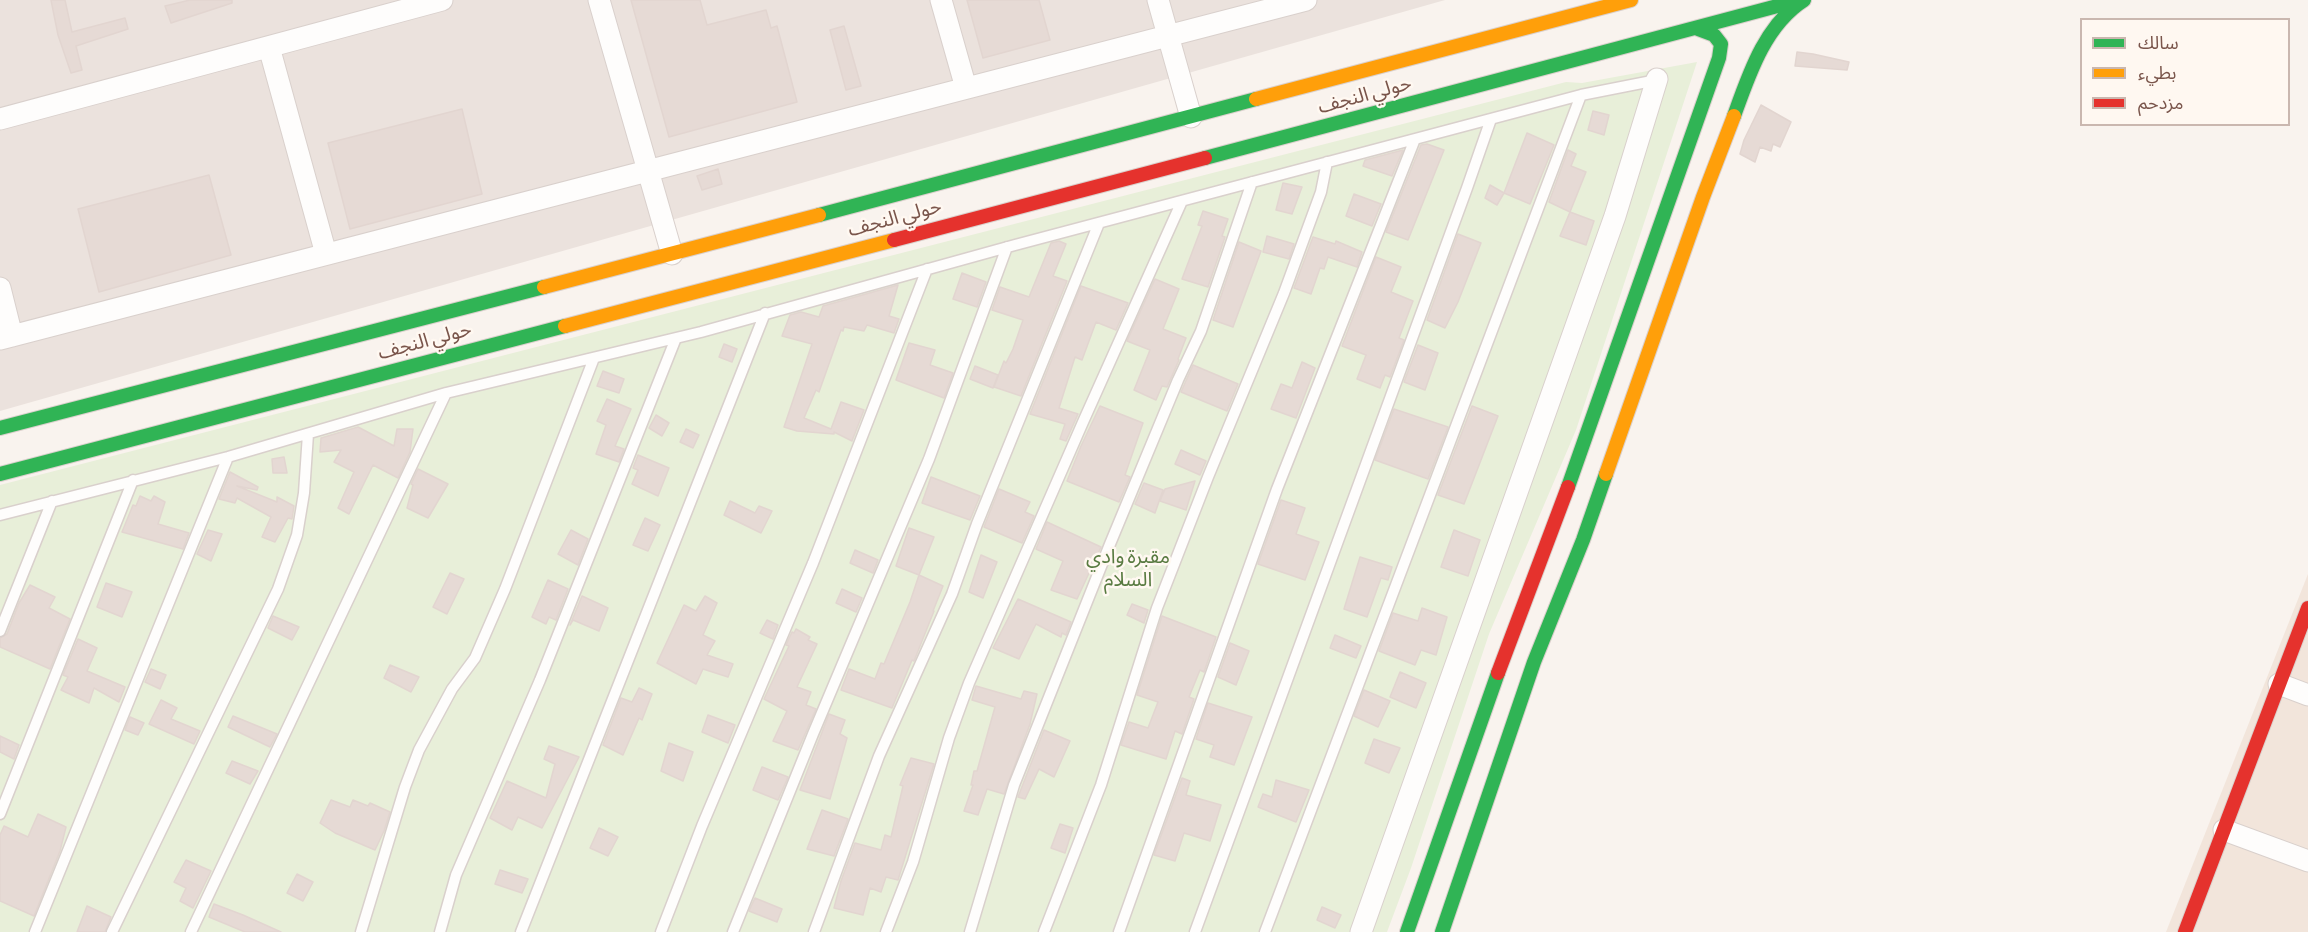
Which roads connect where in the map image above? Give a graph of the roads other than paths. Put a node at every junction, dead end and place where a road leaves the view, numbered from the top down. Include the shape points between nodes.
1 (442, 0) edge
2 (599, 0) edge
3 (941, 0) edge
4 (1158, 0) edge
5 (1306, 0) edge
6 (1631, 0) edge
7 (1800, 0) edge
8 (1804, 0) edge
9 (1698, 29) junction
10 (1168, 36) junction
11 (269, 47) junction
12 (1657, 80) joint
13 (966, 88) junction
14 (1581, 95) junction
15 (1191, 117) junction
16 (0, 119) edge
17 (1491, 119) junction
18 (1415, 139) junction
19 (1327, 162) junction
20 (648, 171) junction
21 (1252, 182) junction
22 (1182, 201) junction
23 (1099, 223) junction
24 (1007, 247) junction
25 (326, 254) junction
26 (672, 254) junction
27 (927, 269) junction
28 (0, 288) edge
29 (765, 313) junction
30 (6, 337) edge
31 (676, 338) junction
32 (594, 358) junction
33 (212, 372) junction
34 (204, 386) dead end
35 (144, 391) junction
36 (446, 393) junction
37 (165, 402) dead end
38 (207, 402) dead end
39 (227, 414) junction
40 (168, 418) dead end
41 (0, 428) edge
42 (161, 432) junction
43 (308, 434) junction
44 (228, 457) junction
45 (0, 474) edge
46 (133, 480) junction
47 (52, 501) junction
48 (0, 515) edge
49 (2308, 608) edge
50 (0, 631) edge
51 (2279, 684) junction
52 (2308, 695) edge
53 (0, 814) edge
54 (2224, 830) junction
55 (2308, 861) edge
56 (35, 932) edge
57 (112, 932) edge
58 (191, 932) edge
59 (362, 932) edge
60 (440, 932) edge
61 (521, 932) edge
62 (661, 932) edge
63 (733, 932) edge
64 (814, 932) edge
65 (886, 932) edge
66 (970, 932) edge
67 (1044, 932) edge
68 (1119, 932) edge
69 (1195, 932) edge
70 (1265, 932) edge
71 (1361, 932) edge
72 (1407, 932) edge
73 (1442, 932) edge
74 (2185, 932) edge

1 - 11 street
2 - 20 street
3 - 13 street
4 - 10 street
5 - 10 street
6 - 15 main road, حولي النجف
7 - 9 main road, حولي النجف
8 - 73 main road via 1776,26 1743,91 1583,540 1534,662
9 - 39 main road, حولي النجف
9 - 72 main road via 1714,35 1721,44 1719,58
10 - 13 street
10 - 15 street
11 - 16 street
11 - 25 street
12 - 14 lane
12 - 71 street via 1616,216
13 - 20 street
14 - 17 lane
14 - 70 lane
15 - 26 main road, حولي النجف
17 - 18 lane
17 - 69 lane
18 - 19 lane
18 - 68 lane via 1276,489
19 - 21 lane
19 - 67 lane via 1321,192 1284,293 1157,608 1101,785
20 - 25 street
20 - 26 street
21 - 22 lane
21 - 66 lane via 1201,331 1110,544 1014,786
22 - 23 lane
22 - 65 lane via 969,683 913,862
23 - 24 lane
23 - 64 lane via 951,594 879,756
24 - 27 lane
24 - 63 lane via 929,459
25 - 30 street
26 - 33 main road, حولي النجف
27 - 29 lane
27 - 62 lane via 813,563
28 - 30 street
29 - 31 lane
29 - 61 lane
31 - 32 lane
31 - 60 lane via 540,681 456,875
32 - 36 lane
32 - 59 lane via 475,658 452,689 418,750
33 - 34 main road
33 - 35 main road, حولي النجف
35 - 37 main road
35 - 41 main road, حولي النجف
36 - 43 lane
36 - 58 lane
38 - 39 main road
39 - 42 main road, حولي النجف
40 - 42 main road
42 - 45 main road, حولي النجف
43 - 44 lane
43 - 57 lane via 297,535 278,589
44 - 46 lane
44 - 56 lane
46 - 47 lane
46 - 53 lane
47 - 48 lane
47 - 50 lane
49 - 51 main road
51 - 52 street
51 - 54 main road
54 - 55 street
54 - 74 main road

